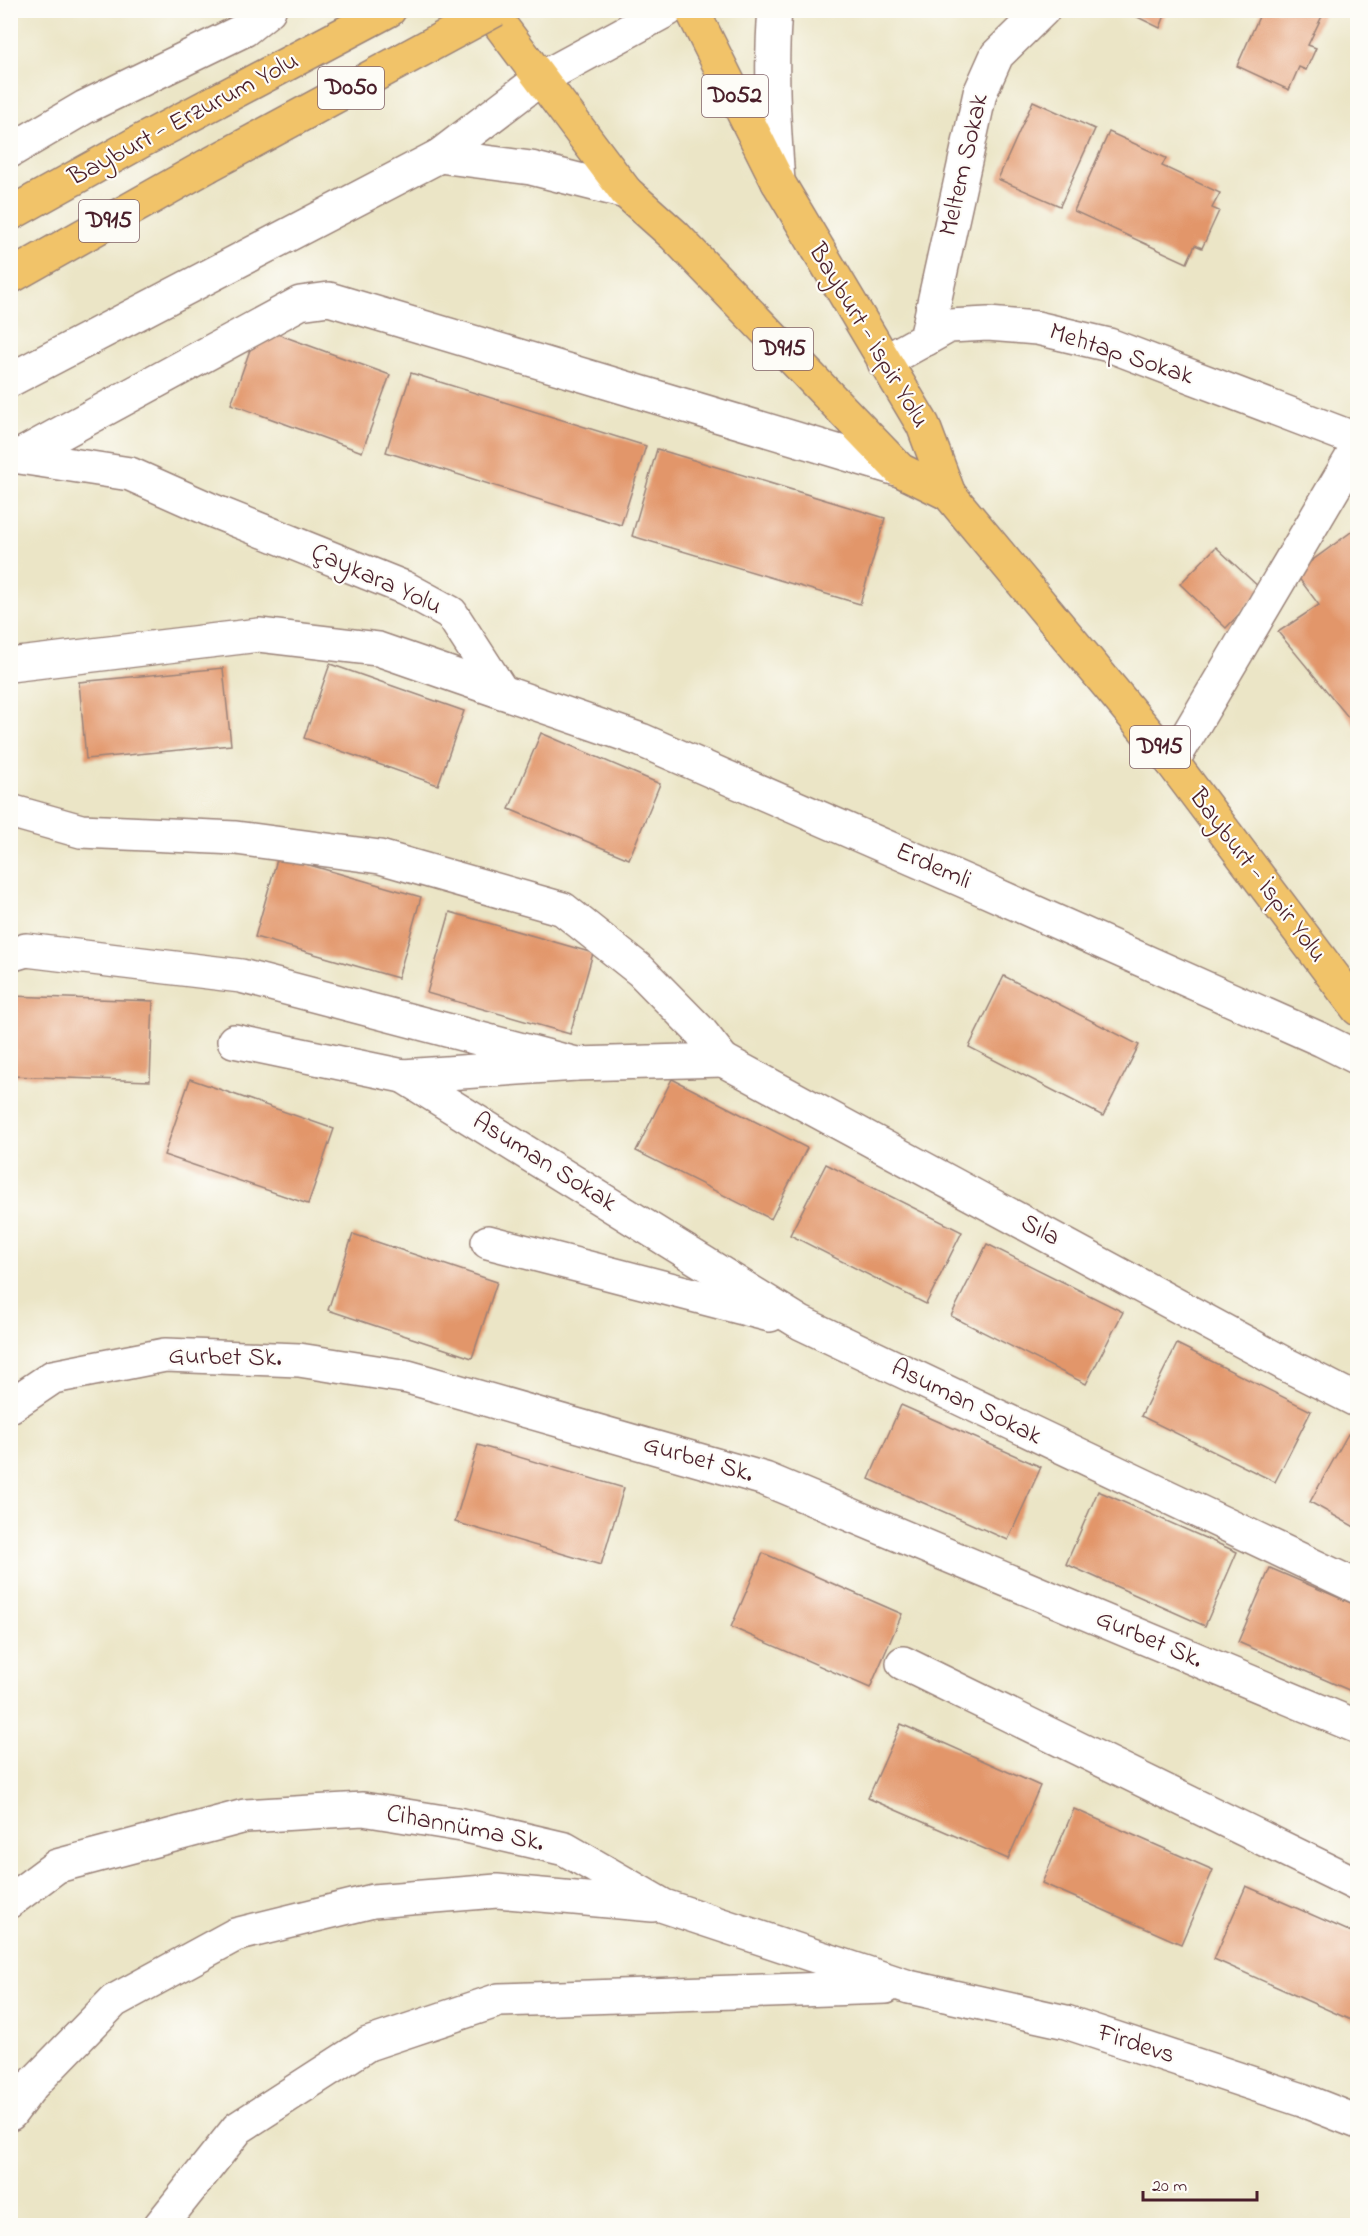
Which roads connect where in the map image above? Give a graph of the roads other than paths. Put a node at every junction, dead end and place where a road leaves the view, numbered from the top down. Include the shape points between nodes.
1 (284, 10) edge
2 (389, 10) edge
3 (489, 10) edge
4 (495, 10) edge
5 (667, 10) edge
6 (692, 10) edge
7 (775, 10) edge
8 (1042, 10) edge
9 (258, 19) edge
10 (540, 79) junction
11 (143, 140) joint
12 (10, 151) edge
13 (439, 156) junction
14 (207, 166) joint
15 (778, 182) junction
16 (626, 192) junction
17 (10, 214) edge
18 (10, 277) edge
19 (926, 339) junction
20 (884, 362) junction
21 (10, 380) edge
22 (1358, 440) edge
23 (1358, 447) edge
24 (15, 456) edge
25 (900, 470) junction
26 (949, 494) junction
27 (10, 665) edge
28 (502, 692) junction
29 (1172, 762) junction
30 (10, 811) edge
31 (10, 955) edge
32 (1358, 1009) edge
33 (234, 1041) dead end
34 (1358, 1058) edge
35 (723, 1060) junction
36 (576, 1064) junction
37 (403, 1076) junction
38 (488, 1242) dead end
39 (801, 1323) junction
40 (1358, 1401) edge
41 (10, 1406) edge
42 (1358, 1587) edge
43 (903, 1663) dead end
44 (1358, 1727) edge
45 (1358, 1885) edge
46 (10, 1901) edge
47 (664, 1906) junction
48 (909, 1987) junction
49 (21, 2091) edge
50 (10, 2114) edge
51 (1358, 2122) edge
52 (160, 2226) edge

1 - 9 street
2 - 11 main road, Bayburt - Erzurum Yolu / D050
3 - 10 main road, Bayburt - İspir Yolu
4 - 14 main road, Bayburt - Erzurum Yolu / D050, bridge
5 - 10 street
6 - 15 main road, D052
7 - 15 street via 771,64
8 - 19 street, Meltem Sokak via 997,55 980,93
9 - 12 street via 85,107
10 - 13 street
10 - 16 main road, Bayburt - İspir Yolu
11 - 17 main road, Bayburt - Erzurum Yolu / D915
13 - 16 street via 531,168
13 - 21 street
14 - 18 main road, Bayburt - Erzurum Yolu / D915
15 - 20 main road, Bayburt - İspir Yolu / D915
16 - 25 main road, Bayburt - İspir Yolu / D915 via 674,235
19 - 20 street, Mehtap Sokak
19 - 22 street, Mehtap Sokak via 949,326 1037,328 1109,345
20 - 26 main road, Bayburt - İspir Yolu / D915 via 923,425
23 - 29 street
24 - 25 street via 300,303 329,299
24 - 28 street, Çaykara Yolu via 130,474 405,588 451,614
25 - 26 main road, Bayburt - İspir Yolu / D915
26 - 29 main road, Bayburt - İspir Yolu / D915
27 - 28 street via 259,635 378,649
28 - 34 street, Erdemli via 641,740
29 - 32 main road, Bayburt - İspir Yolu / D915
30 - 35 street via 81,831 236,838 380,857 563,909 641,971
31 - 36 street via 26,950 241,976
33 - 37 street
35 - 36 street
35 - 40 street, Sıla
36 - 37 street, Asuman Sokak
37 - 39 street, Asuman Sokak
38 - 39 street
39 - 42 street, Asuman Sokak
41 - 44 street, Gurbet Sk. via 53,1377 165,1355 299,1360 408,1377 765,1479
43 - 45 street
46 - 47 street, Cihannüma Sk. via 57,1866 245,1816 363,1809 462,1825 565,1849
47 - 48 street, Cihannüma Sk.
47 - 49 street via 497,1891 373,1901 235,1935 114,2001
48 - 51 street, Firdevs via 1066,2022
48 - 52 street via 498,2000 368,2044 238,2128
49 - 50 street

